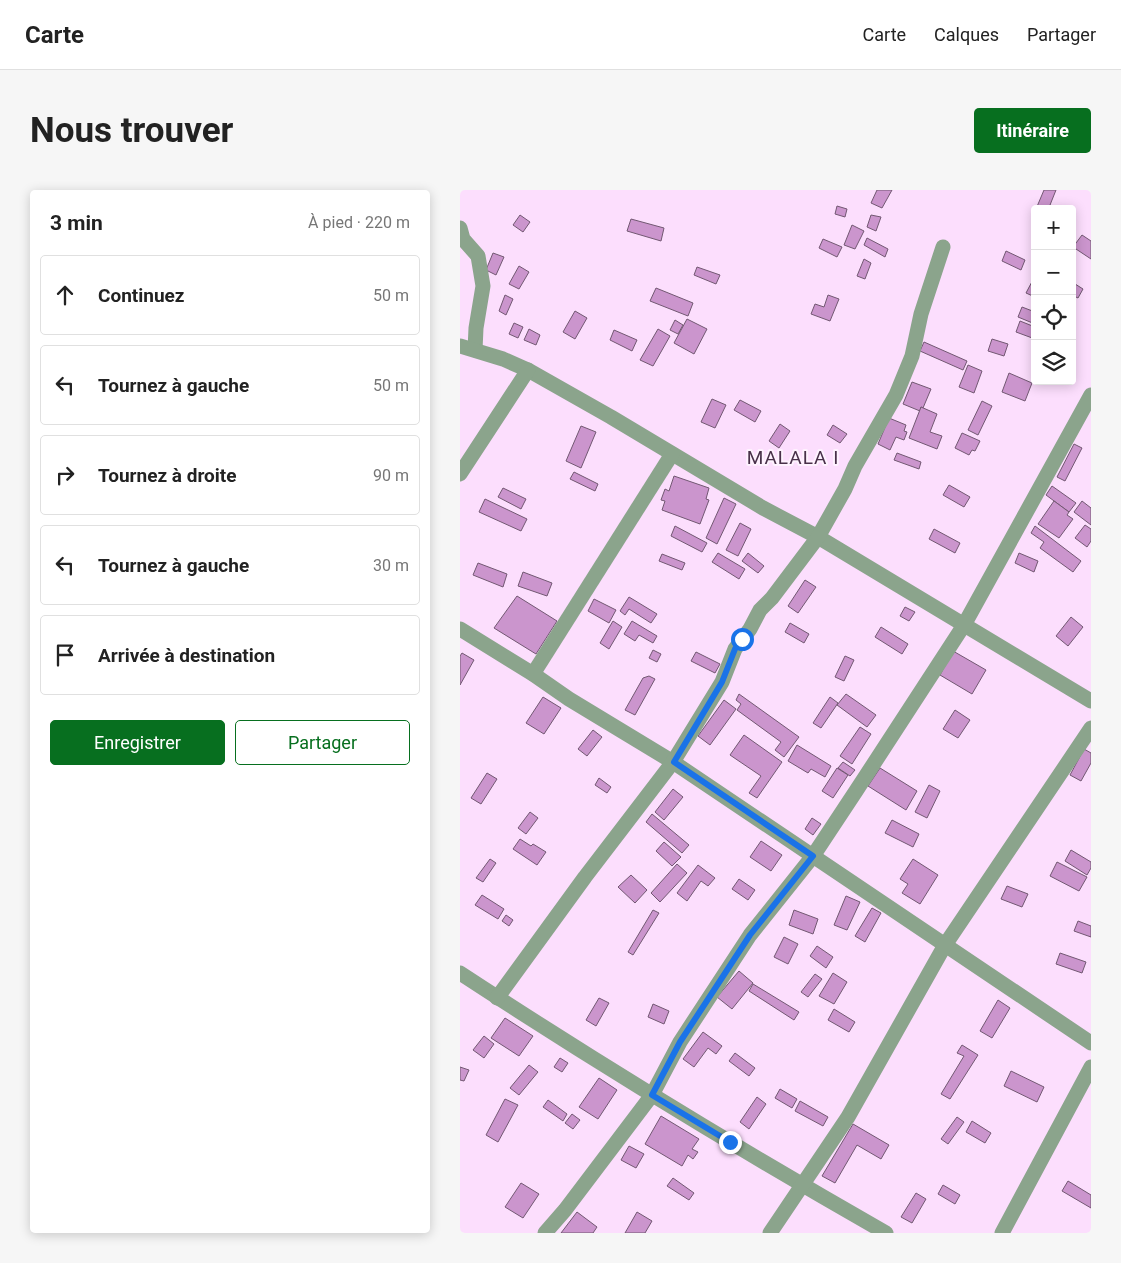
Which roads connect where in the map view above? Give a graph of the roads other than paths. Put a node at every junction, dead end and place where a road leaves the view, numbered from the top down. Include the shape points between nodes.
1 (460, 228) edge
2 (943, 247) dead end
3 (460, 346) edge
4 (475, 350) junction
5 (528, 370) junction
6 (1091, 395) edge
7 (672, 454) junction
8 (460, 474) edge
9 (818, 537) junction
10 (964, 625) junction
11 (460, 629) edge
12 (533, 674) junction
13 (1091, 702) edge
14 (1091, 728) edge
15 (674, 762) junction
16 (813, 856) junction
17 (945, 945) junction
18 (460, 973) edge
19 (497, 998) junction
20 (1091, 1043) edge
21 (1091, 1067) edge
22 (652, 1095) junction
23 (802, 1185) junction
24 (546, 1233) edge
25 (770, 1233) edge
26 (886, 1233) edge
27 (1002, 1233) edge

1 - 4 street via 463,239 478,256 484,286
2 - 9 street via 921,314 912,356 894,400
3 - 4 street
4 - 5 street
5 - 7 street
5 - 8 street
6 - 10 street
7 - 9 street
7 - 12 street
9 - 10 street
9 - 15 street via 760,610 735,649 722,682
10 - 13 street
10 - 16 street
11 - 12 street
12 - 15 street
14 - 17 street
15 - 16 street
15 - 19 street
16 - 17 street
16 - 22 street via 750,935 680,1042
17 - 20 street
17 - 23 street via 848,1117
18 - 19 street
19 - 22 street
21 - 27 street
22 - 23 street
22 - 24 street
23 - 25 street
23 - 26 street

